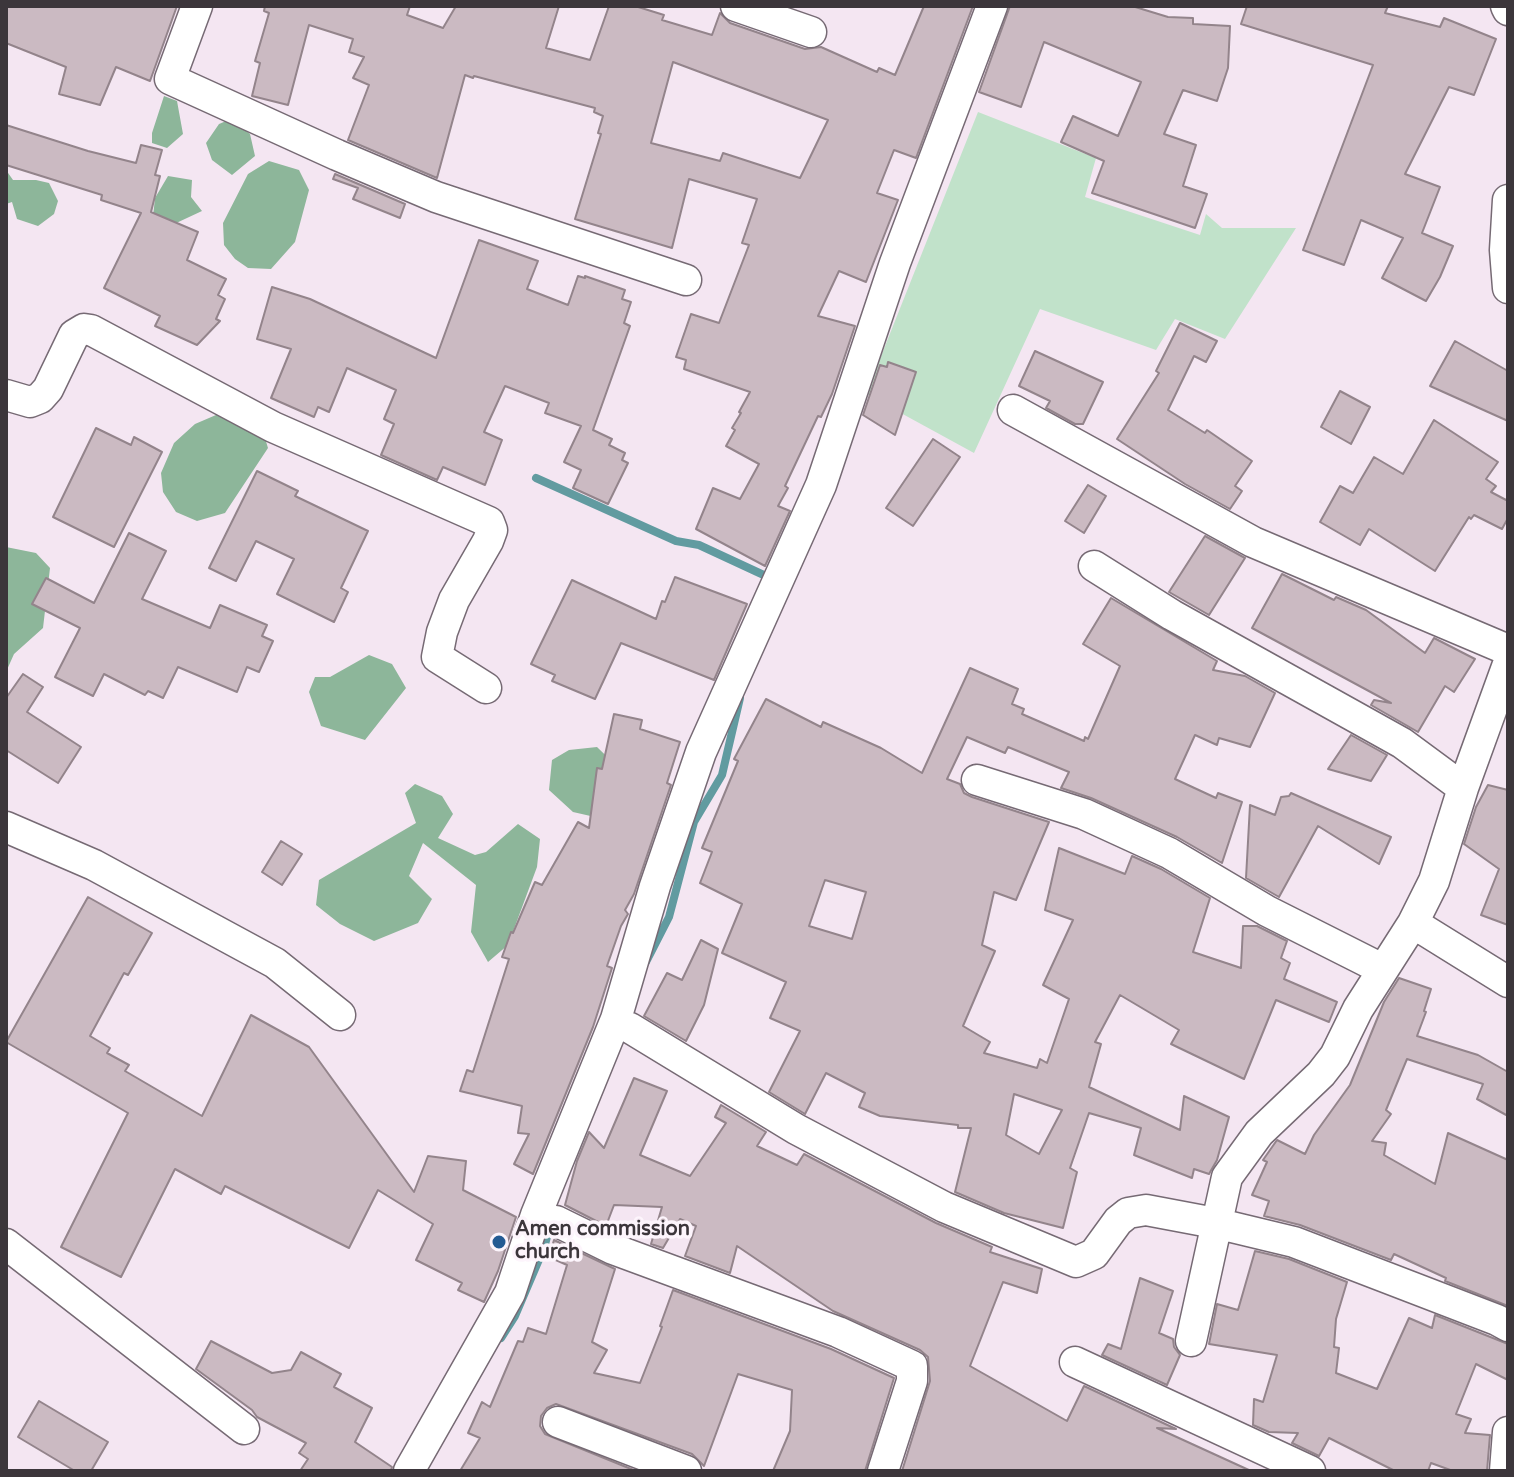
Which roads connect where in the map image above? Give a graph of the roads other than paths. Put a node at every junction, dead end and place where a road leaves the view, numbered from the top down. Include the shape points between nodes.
1 (197, 6) edge
2 (736, 6) edge
3 (992, 6) edge
4 (811, 32) dead end
5 (1508, 200) edge
6 (686, 280) dead end
7 (1508, 288) edge
8 (6, 395) edge
9 (1013, 410) dead end
10 (1094, 566) dead end
11 (1508, 650) edge
12 (1508, 664) edge
13 (486, 688) dead end
14 (977, 780) dead end
15 (1463, 788) junction
16 (6, 827) edge
17 (1413, 923) junction
18 (1382, 969) junction
19 (1508, 982) edge
20 (340, 1015) dead end
21 (630, 1028) dead end
22 (556, 1221) dead end
23 (1215, 1223) junction
24 (6, 1244) edge
25 (1508, 1326) edge
26 (1191, 1341) dead end
27 (1075, 1362) dead end
28 (558, 1422) dead end
29 (244, 1429) dead end
30 (1508, 1432) edge
31 (1254, 1459) edge
32 (409, 1471) edge
33 (686, 1471) edge
34 (883, 1471) edge
35 (1310, 1471) edge
36 (1505, 1471) edge

1 - 6 street via 170,79 436,197
2 - 4 street
3 - 32 street via 895,263 821,485 701,752 616,1019 510,1293
5 - 7 street
8 - 13 street via 30,402 40,398 74,335 91,330 273,427 489,522 488,541 454,600 437,657
9 - 11 street via 1253,542
10 - 15 street via 1402,743
12 - 15 street
14 - 18 street via 1084,814 1155,847
15 - 17 street via 1434,881
16 - 20 street via 94,865 275,963
17 - 18 street
17 - 19 street
18 - 23 street via 1335,1056 1238,1159 1227,1177
21 - 23 street via 796,1129 931,1201 1076,1262 1094,1254 1118,1221 1134,1211
22 - 34 street via 613,1249 838,1332 912,1366
23 - 25 street via 1294,1242
23 - 26 street
24 - 29 street
27 - 31 street
28 - 33 street
30 - 36 street
31 - 35 street

